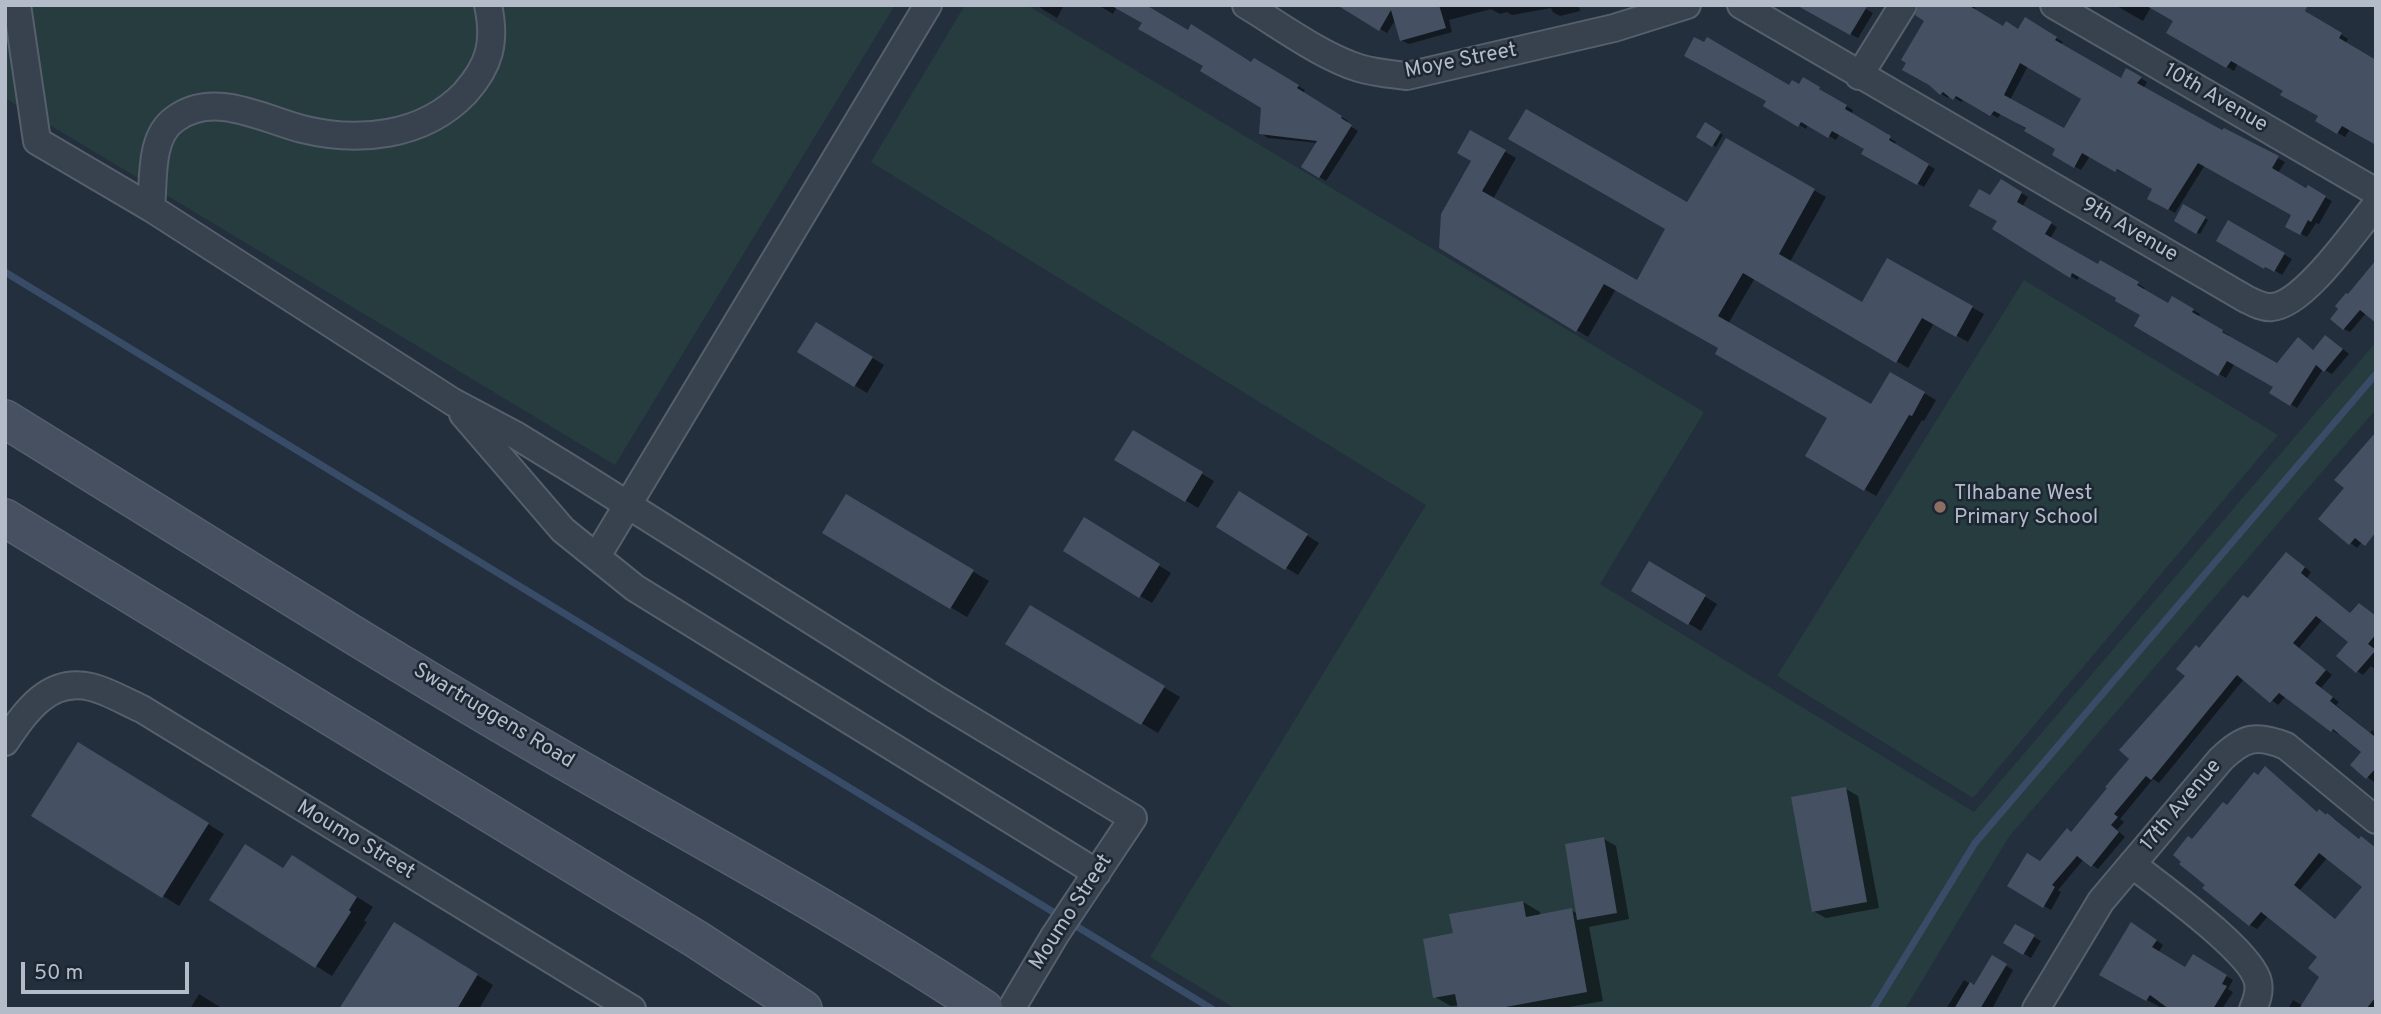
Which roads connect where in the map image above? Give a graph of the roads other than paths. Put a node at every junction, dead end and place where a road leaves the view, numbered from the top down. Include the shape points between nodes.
1 (17, 5) edge
2 (488, 5) edge
3 (928, 5) edge
4 (1246, 5) edge
5 (1687, 5) edge
6 (1741, 5) edge
7 (1903, 5) edge
8 (2054, 5) edge
9 (1859, 76) junction
10 (2376, 192) edge
11 (2376, 205) edge
12 (151, 208) junction
13 (453, 402) junction
14 (5, 419) edge
15 (629, 505) junction
16 (5, 518) edge
17 (597, 556) junction
18 (5, 742) edge
19 (2376, 820) edge
20 (2132, 864) junction
21 (1097, 873) junction
22 (632, 1009) edge
23 (803, 1009) edge
24 (984, 1009) edge
25 (1011, 1009) edge
26 (2036, 1009) edge
27 (2253, 1009) edge

1 - 12 street via 37,141
2 - 12 street via 492,26 488,58 465,92 432,118 412,128 359,136 304,130 244,110 189,111 174,119 156,147
3 - 15 street
4 - 5 street, Moye Street via 1358,68 1407,75 1614,28
6 - 9 street, 9th Avenue
7 - 9 street
8 - 10 street, 10th Avenue
9 - 11 street, 9th Avenue via 2263,306 2295,299
12 - 13 street
13 - 15 street
13 - 17 street via 531,496 563,530
14 - 24 main road, Swartruggens Road via 539,746 800,895
15 - 17 street
15 - 21 street, Moumo Street via 1133,818
16 - 23 main road
17 - 21 street via 635,588
18 - 22 street, Moumo Street via 25,712 44,695 73,684 93,687 142,709
19 - 20 street, 17th Avenue via 2286,746 2251,738 2236,744 2221,759
20 - 26 street, 17th Avenue via 2101,901
20 - 27 street via 2234,947 2258,981
21 - 25 street, Moumo Street

